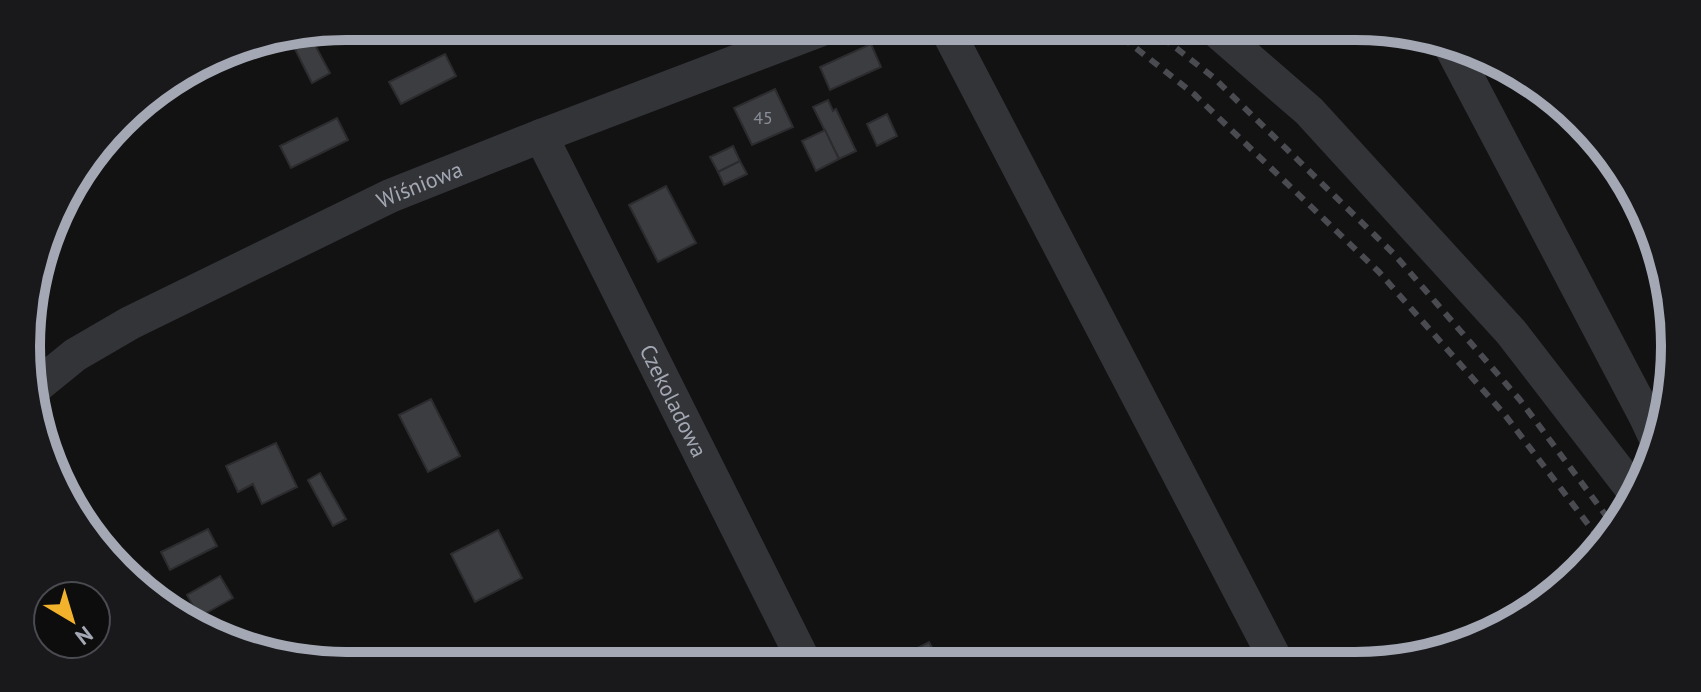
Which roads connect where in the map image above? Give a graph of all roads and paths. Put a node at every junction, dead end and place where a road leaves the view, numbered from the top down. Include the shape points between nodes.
1 (793, 40) edge
2 (952, 40) edge
3 (1227, 40) edge
4 (1457, 57) edge
5 (541, 136) junction
6 (43, 381) edge
7 (1650, 427) edge
8 (1628, 483) edge
9 (799, 652) edge
10 (1272, 652) edge

1 - 5 street, Wiśniowa
2 - 10 street
3 - 8 street via 1309,111 1511,332
4 - 7 street
5 - 6 street, Wiśniowa via 390,196 144,316 75,355
5 - 9 street, Czekoladowa

